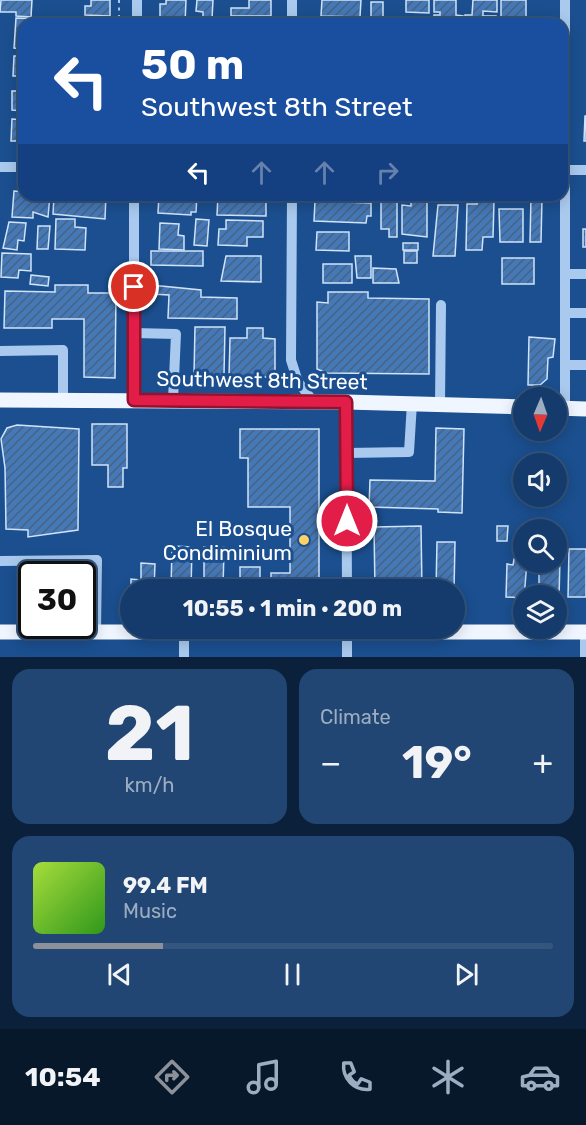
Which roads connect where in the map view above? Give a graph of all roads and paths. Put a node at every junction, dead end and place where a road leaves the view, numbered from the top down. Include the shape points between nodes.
1 (119, 0) edge
2 (137, 0) edge
3 (292, 0) edge
4 (565, 0) edge
5 (119, 18) dead end
6 (136, 18) edge
7 (292, 18) edge
8 (565, 18) edge
9 (0, 167) edge
10 (18, 167) edge
11 (568, 170) edge
12 (586, 170) edge
13 (134, 201) edge
14 (292, 201) edge
15 (564, 201) edge
16 (565, 274) junction
17 (586, 274) edge
18 (441, 305) dead end
19 (586, 313) edge
20 (565, 314) junction
21 (134, 333) junction
22 (0, 351) edge
23 (565, 365) junction
24 (586, 365) edge
25 (563, 387) edge
26 (0, 400) edge
27 (63, 400) junction
28 (134, 400) junction
29 (173, 400) junction
30 (313, 401) junction
31 (346, 402) junction
32 (412, 403) junction
33 (440, 404) junction
34 (513, 407) edge
35 (567, 409) edge
36 (586, 410) edge
37 (347, 453) junction
38 (0, 561) edge
39 (347, 579) edge
40 (465, 631) edge
41 (0, 632) edge
42 (18, 632) edge
43 (96, 632) joint
44 (120, 632) edge
45 (586, 632) edge
46 (184, 639) edge
47 (347, 639) edge
48 (184, 657) edge
49 (347, 657) edge
50 (585, 657) edge

1 - 5 path
2 - 6 street
3 - 7 street
4 - 8 street
9 - 10 street
11 - 12 street
13 - 21 street
14 - 30 street via 291,360 298,382
15 - 16 street
16 - 17 street
16 - 20 street
18 - 33 street
19 - 20 street
20 - 23 street
21 - 28 street
21 - 29 street via 176,334
22 - 27 street via 63,350
23 - 24 street
23 - 25 street
26 - 27 main road, Southwest 8th Street
27 - 28 main road, Southwest 8th Street
28 - 29 main road, Southwest 8th Street
29 - 30 main road, Southwest 8th Street
30 - 31 main road, Southwest 8th Street
31 - 32 main road, Southwest 8th Street
31 - 37 street
32 - 33 main road, Southwest 8th Street
32 - 37 street via 410,452
33 - 34 main road, Southwest 8th Street
35 - 36 main road
37 - 39 street
38 - 43 street via 97,560
40 - 45 main road
41 - 42 main road
43 - 44 main road
45 - 50 street
46 - 48 street
47 - 49 street

